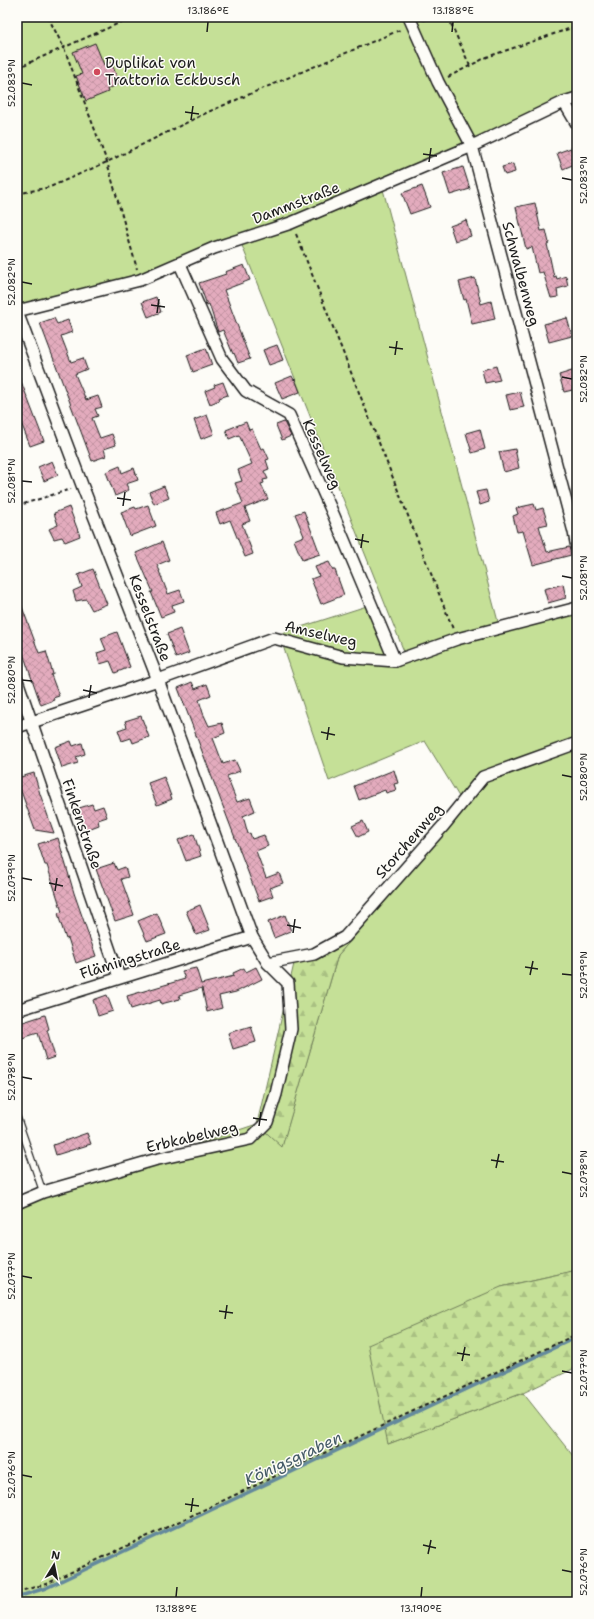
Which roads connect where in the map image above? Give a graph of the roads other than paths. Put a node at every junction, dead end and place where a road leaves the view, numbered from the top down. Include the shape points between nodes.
1 (411, 21) edge
2 (577, 98) edge
3 (564, 102) junction
4 (577, 124) edge
5 (472, 146) junction
6 (180, 264) junction
7 (17, 311) edge
8 (577, 548) edge
9 (577, 608) edge
10 (395, 661) junction
11 (17, 680) edge
12 (158, 680) junction
13 (32, 722) junction
14 (17, 727) edge
15 (577, 744) edge
16 (252, 937) junction
17 (268, 963) junction
18 (119, 977) junction
19 (17, 1010) edge
20 (17, 1117) edge
21 (43, 1192) junction
22 (17, 1203) edge

1 - 5 street, Schwalbenweg via 438,82
2 - 3 street, Dammstraße
3 - 4 street
3 - 5 street, Dammstraße
5 - 6 street, Dammstraße via 291,224 214,248
5 - 8 street, Schwalbenweg
6 - 7 street, Dammstraße via 140,280
6 - 10 street, Kesselweg via 222,359 246,391 289,415
7 - 12 street, Kesselstraße
9 - 10 street, Amselweg via 457,639
10 - 12 street, Amselweg via 343,657 274,638
11 - 13 street, Finkenstraße
12 - 13 street, Amselweg
12 - 16 street, Kesselstraße
13 - 14 street, Amselweg
13 - 18 street, Finkenstraße
15 - 17 street, Storchenweg via 483,777 345,937 314,954
16 - 17 street, Erbkabelweg
16 - 18 street, Flämingstraße
17 - 21 street, Erbkabelweg via 288,983 291,1029 267,1122 250,1139 154,1160
18 - 19 street, Flämingstraße
20 - 21 lane
21 - 22 street, Erbkabelweg

